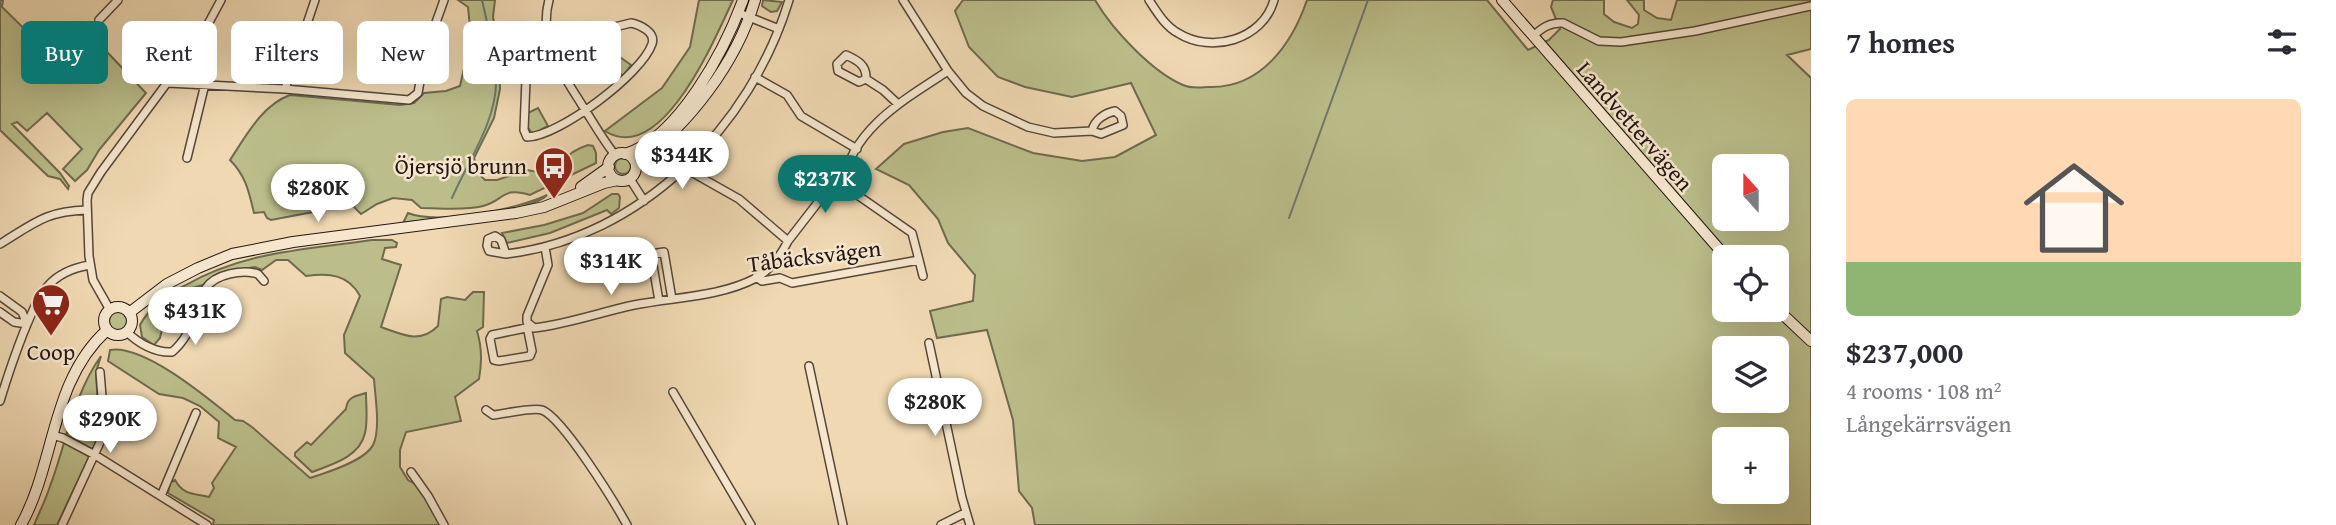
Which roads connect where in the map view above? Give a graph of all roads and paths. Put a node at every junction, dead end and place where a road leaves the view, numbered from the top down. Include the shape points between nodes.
1 (118, 0) edge
2 (220, 0) edge
3 (315, 0) edge
4 (444, 0) edge
5 (549, 0) edge
6 (743, 0) edge
7 (755, 0) edge
8 (789, 0) edge
9 (903, 0) edge
10 (1149, 0) edge
11 (1274, 0) edge
12 (1502, 0) edge
13 (1811, 6) edge
14 (743, 16) junction
15 (99, 20) dead end
16 (209, 21) edge
17 (547, 21) edge
18 (621, 25) edge
19 (779, 29) junction
20 (1533, 36) junction
21 (948, 71) junction
22 (755, 77) junction
23 (866, 79) dead end
24 (621, 81) edge
25 (167, 84) edge
26 (205, 84) joint
27 (526, 84) edge
28 (569, 84) edge
29 (618, 84) edge
30 (285, 89) junction
31 (898, 104) junction
32 (586, 111) junction
33 (1092, 131) dead end
34 (857, 149) junction
35 (620, 155) junction
36 (187, 158) dead end
37 (636, 164) junction
38 (608, 167) junction
39 (686, 169) junction
40 (631, 179) junction
41 (618, 180) junction
42 (843, 186) junction
43 (644, 201) junction
44 (536, 207) junction
45 (86, 210) junction
46 (788, 241) junction
47 (0, 244) edge
48 (1716, 245) edge
49 (545, 247) junction
50 (506, 254) dead end
51 (919, 260) junction
52 (90, 265) junction
53 (923, 276) dead end
54 (756, 277) junction
55 (264, 281) dead end
56 (0, 296) edge
57 (672, 299) junction
58 (659, 301) junction
59 (110, 310) junction
60 (0, 312) edge
61 (129, 313) junction
62 (1789, 320) edge
63 (27, 324) junction
64 (530, 326) junction
65 (107, 330) junction
66 (127, 332) junction
67 (1811, 341) edge
68 (929, 343) dead end
69 (809, 366) dead end
70 (100, 372) dead end
71 (673, 392) dead end
72 (0, 401) edge
73 (486, 410) dead end
74 (197, 413) dead end
75 (52, 435) junction
76 (95, 455) junction
77 (411, 472) dead end
78 (161, 496) junction
79 (965, 513) junction
80 (21, 525) edge
81 (62, 525) edge
82 (207, 525) edge
83 (444, 525) edge
84 (627, 525) edge
85 (751, 525) edge
86 (843, 525) edge
87 (941, 525) edge
88 (970, 525) edge

1 - 15 street
2 - 16 street
3 - 30 street
4 - 30 street via 414,98
5 - 17 street
6 - 14 street
7 - 14 street
8 - 19 street
9 - 21 street
10 - 11 street via 1179,34 1215,43 1235,40 1253,29 1267,16
12 - 20 street, Landvettervägen
13 - 20 street via 1630,41 1600,41 1563,23 1547,26
14 - 19 street
14 - 35 street via 684,107 645,145
14 - 37 street via 738,42 704,95
18 - 24 street via 642,27 652,37 652,44
19 - 22 street
20 - 48 street, Landvettervägen
21 - 31 street
21 - 33 street via 966,93 1002,117 1054,133
22 - 34 street via 787,94 801,116
22 - 39 street via 720,130
23 - 31 street
25 - 45 street via 101,172 88,193
26 - 30 street
26 - 36 street
27 - 32 street via 525,136
28 - 32 street
29 - 32 street
31 - 34 street via 879,119
32 - 35 street
34 - 42 street via 848,162
35 - 37 street via 632,157
35 - 38 street
37 - 40 street
38 - 41 street
38 - 44 street via 584,186
39 - 43 street
39 - 46 street via 748,206
40 - 41 street
40 - 43 street
41 - 44 street
42 - 46 street via 818,201
42 - 51 street, Tåbäcksvägen via 912,233
43 - 49 street
44 - 61 street via 495,217 232,254 167,284
45 - 47 street via 48,215
45 - 52 street
46 - 54 street via 771,266
49 - 50 street
49 - 64 street, Tåbäcksvägen via 548,265 527,316
51 - 53 street, Tåbäcksvägen
51 - 54 street, Tåbäcksvägen via 801,282
52 - 59 street
52 - 63 street via 50,283
54 - 57 street, Tåbäcksvägen via 728,288
55 - 66 street via 258,274 241,271 211,283 193,323 172,352 142,344
56 - 63 street via 22,312
57 - 58 street, Tåbäcksvägen
57 - 58 street via 664,252 651,254
58 - 64 street, Tåbäcksvägen via 564,323
59 - 61 street
59 - 65 street via 104,319
60 - 63 street
61 - 66 street via 132,323
62 - 67 street
63 - 72 street
64 - 64 street, Tåbäcksvägen via 492,335 494,360 530,356
65 - 66 street via 116,335
65 - 75 street via 71,380
68 - 79 street
69 - 86 street
70 - 76 street via 103,430
71 - 85 street
73 - 84 street via 493,415 541,410 550,415 572,440
74 - 78 street
75 - 76 street
75 - 80 street via 42,475
76 - 78 street
76 - 81 street
77 - 83 street
78 - 82 street
79 - 87 street
79 - 88 street

